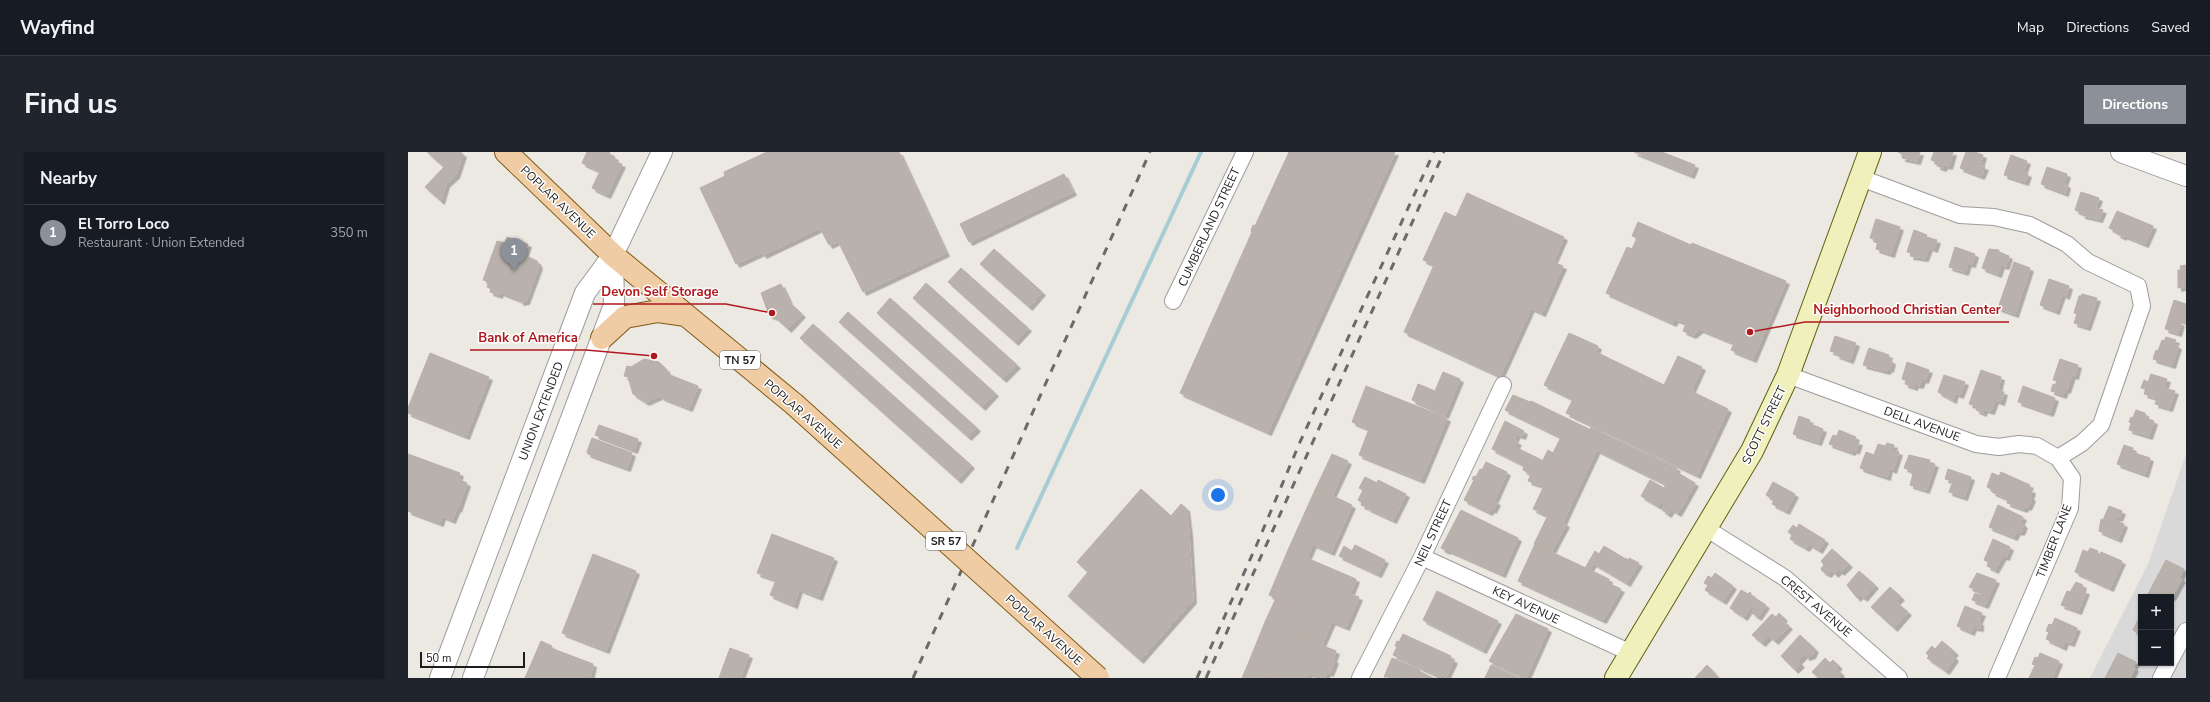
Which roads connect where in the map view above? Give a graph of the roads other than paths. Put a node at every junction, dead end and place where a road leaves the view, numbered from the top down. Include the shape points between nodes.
1 (506, 152) edge
2 (662, 152) edge
3 (1245, 152) edge
4 (1870, 152) edge
5 (2129, 153) edge
6 (2186, 176) edge
7 (1861, 178) junction
8 (613, 255) junction
9 (1174, 302) dead end
10 (686, 315) junction
11 (602, 338) junction
12 (1788, 375) junction
13 (1503, 385) dead end
14 (794, 404) joint
15 (2058, 458) junction
16 (508, 498) junction
17 (537, 509) junction
18 (1707, 529) junction
19 (1422, 557) junction
20 (2186, 632) edge
21 (1631, 653) junction
22 (2174, 654) edge
23 (2168, 666) edge
24 (440, 678) edge
25 (473, 678) edge
26 (1098, 678) edge
27 (1360, 678) edge
28 (1616, 678) edge
29 (1899, 678) edge
30 (1997, 678) edge
31 (2162, 678) edge

1 - 8 main road, POPLAR AVENUE / TN 57
2 - 8 street, UNION EXTENDED
3 - 9 street, CUMBERLAND STREET
4 - 7 main road, SCOTT STREET
5 - 6 street
7 - 12 main road, SCOTT STREET
7 - 15 street via 1960,215 1994,217 2030,225 2066,244 2088,262 2138,286 2142,306 2101,425 2082,443
8 - 10 main road, POPLAR AVENUE / TN 57
8 - 11 street via 614,304
8 - 16 street, UNION EXTENDED via 585,294
10 - 11 main road via 658,311 625,317
10 - 14 main road, POPLAR AVENUE / TN 57
11 - 17 street
12 - 15 street, DELL AVENUE via 1976,444 1999,447 2019,444 2037,446
12 - 18 main road, SCOTT STREET via 1752,451
13 - 19 street, NEIL STREET
14 - 26 main road, POPLAR AVENUE / SR 57, bridge
15 - 30 street, TIMBER LANE via 2072,478 2070,508
16 - 17 street
16 - 24 street, UNION EXTENDED
17 - 25 street
18 - 21 main road, SCOTT STREET
18 - 29 street, CREST AVENUE via 1785,578
19 - 21 street, KEY AVENUE
19 - 27 street, NEIL STREET
20 - 22 street
21 - 28 main road, SCOTT STREET
23 - 31 street

